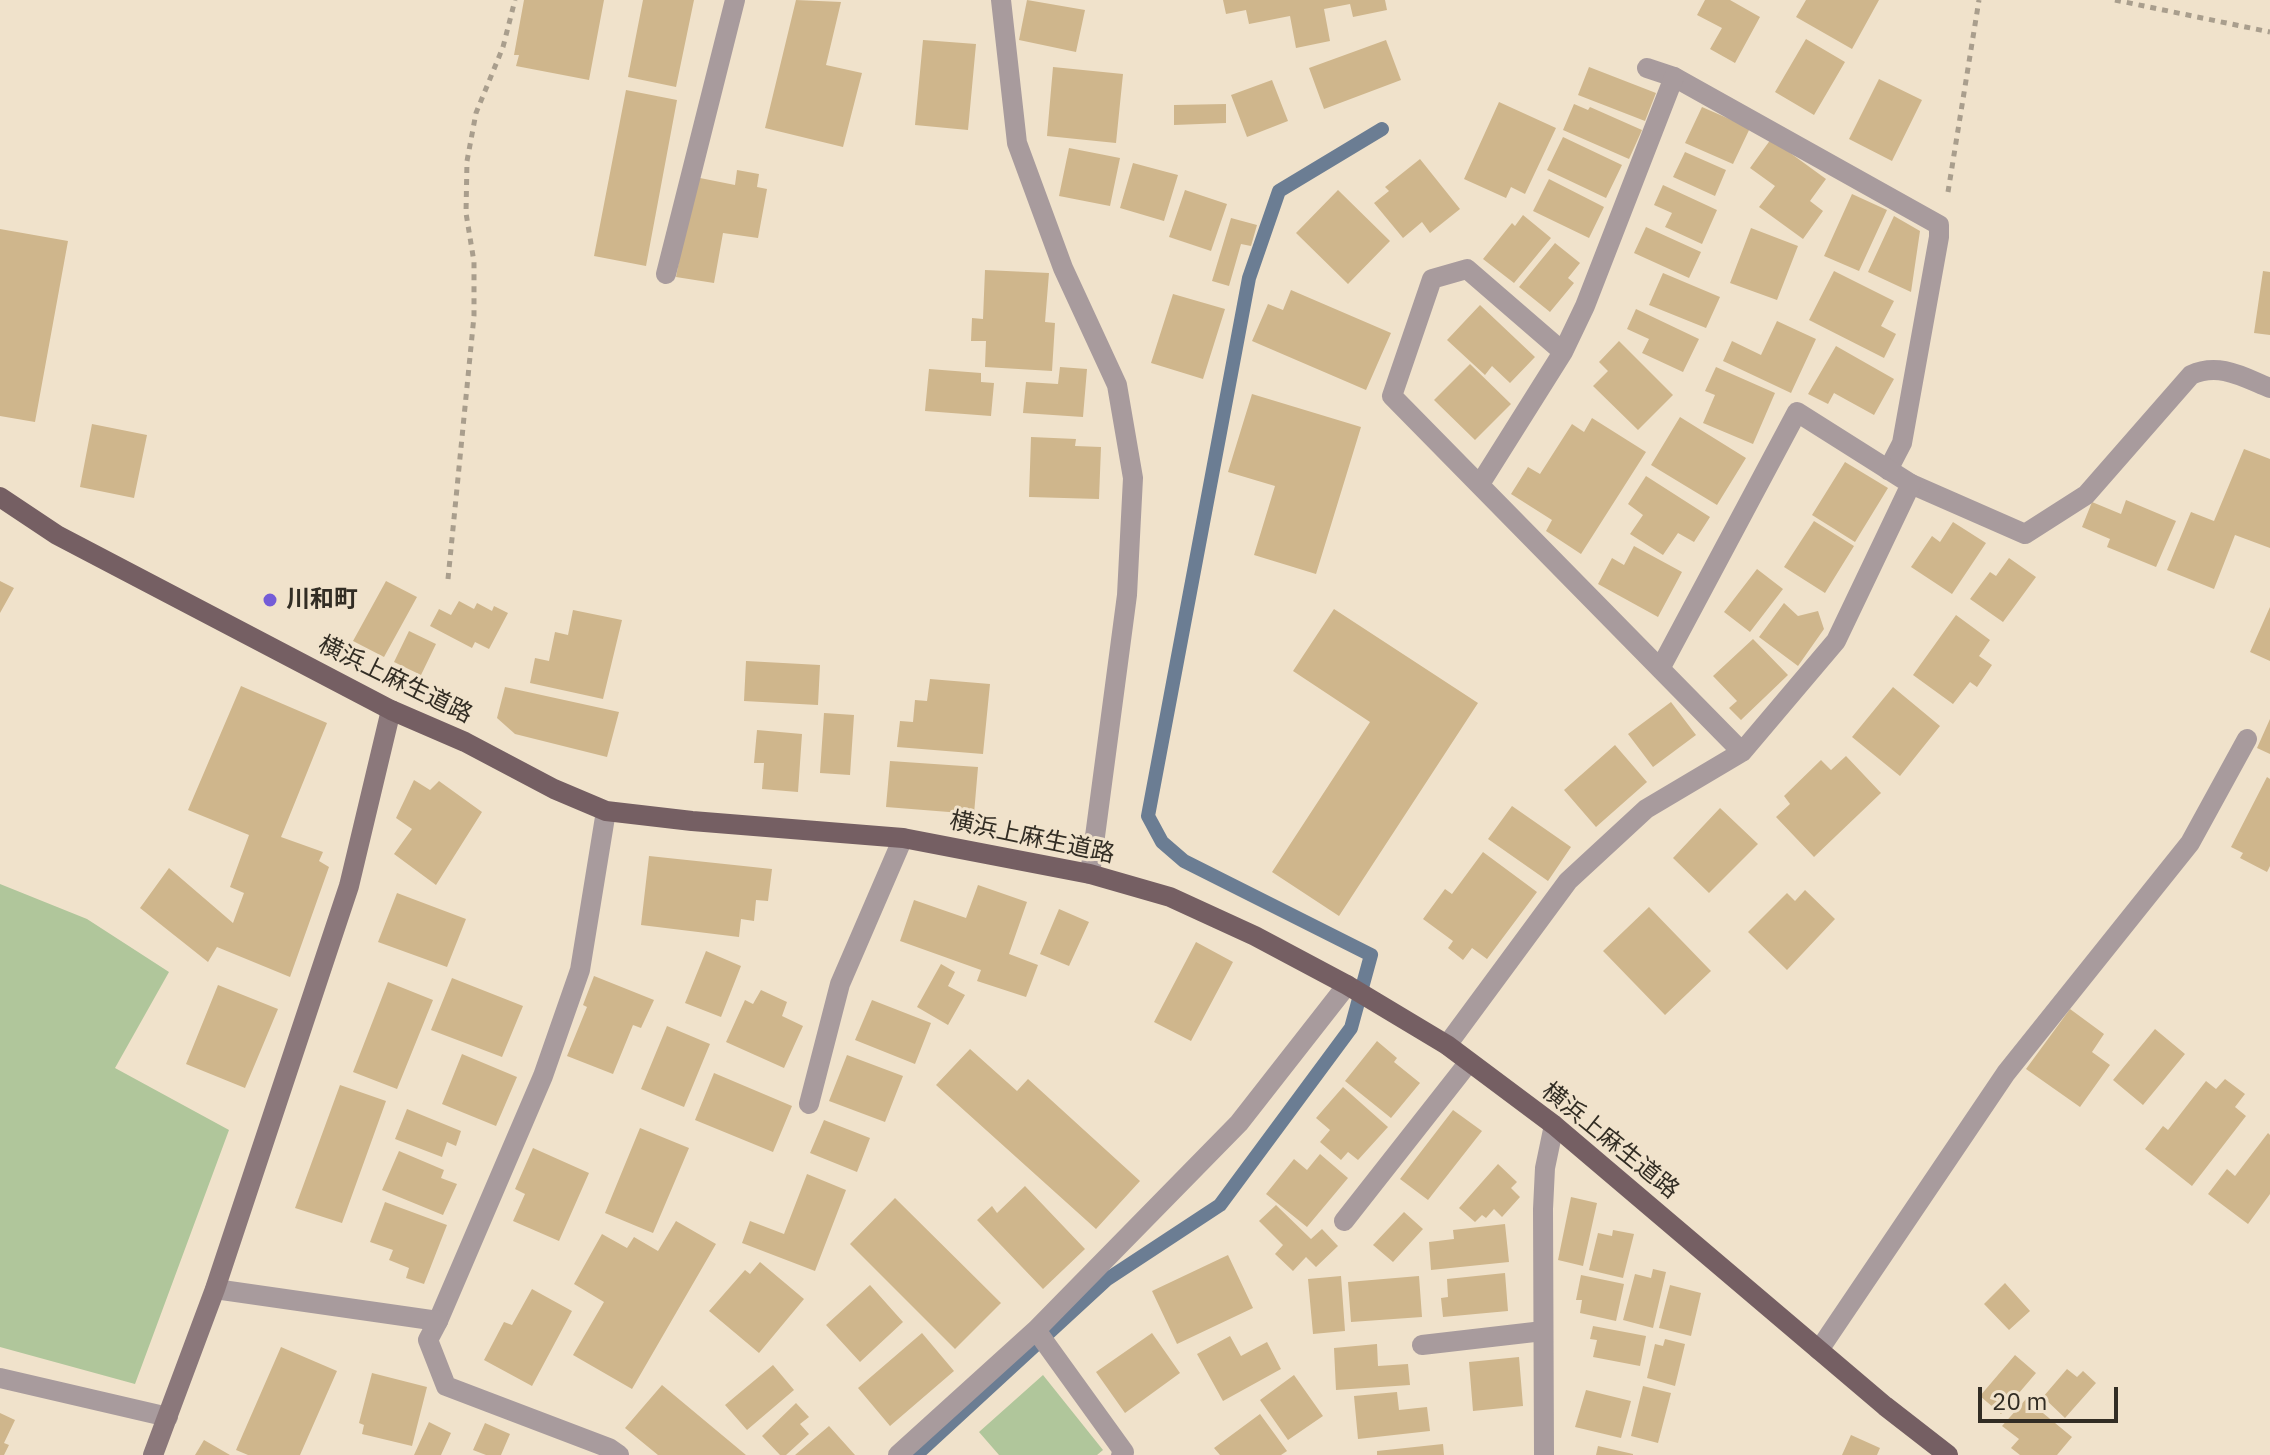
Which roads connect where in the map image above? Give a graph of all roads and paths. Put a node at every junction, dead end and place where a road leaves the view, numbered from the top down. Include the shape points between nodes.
1 (515, 0) edge
2 (735, 0) edge
3 (1001, 0) edge
4 (1979, 0) edge
5 (2115, 0) edge
6 (2270, 32) edge
7 (1647, 68) dead end
8 (1674, 77) junction
9 (1939, 225) junction
10 (666, 274) dead end
11 (1563, 352) junction
12 (2270, 388) edge
13 (1888, 470) junction
14 (1480, 484) junction
15 (1911, 484) junction
16 (0, 497) edge
17 (448, 579) dead end
18 (1661, 667) junction
19 (391, 710) junction
20 (2247, 739) dead end
21 (1742, 752) junction
22 (606, 811) junction
23 (903, 838) junction
24 (1090, 874) junction
25 (1352, 988) junction
26 (1447, 1045) junction
27 (1469, 1062) junction
28 (809, 1104) dead end
29 (1554, 1125) junction
30 (1344, 1221) dead end
31 (215, 1289) junction
32 (438, 1321) junction
33 (1036, 1330) junction
34 (1543, 1331) junction
35 (1422, 1345) dead end
36 (1819, 1350) junction
37 (0, 1378) edge
38 (168, 1417) junction
39 (153, 1455) edge
40 (619, 1455) edge
41 (898, 1455) edge
42 (1121, 1455) edge
43 (1544, 1455) edge
44 (1948, 1455) edge

1 - 17 path via 476,113 467,161 474,316
2 - 10 street
3 - 24 street via 1017,143 1063,268 1117,385 1133,478 1127,595
4 - 9 path
5 - 6 path
7 - 8 street
8 - 9 street
8 - 11 street
9 - 13 street via 1902,443
11 - 14 street
11 - 14 street via 1467,269 1432,279 1392,396
12 - 15 street via 2221,368 2191,375 2086,495 2025,534
13 - 15 street
13 - 18 street via 1797,412
14 - 18 street
15 - 21 street via 1836,641
16 - 19 main road, 横浜上麻生道路 via 57,535
18 - 21 street
19 - 22 main road, 横浜上麻生道路
19 - 31 street via 349,886
20 - 36 street via 2190,843 2006,1073
21 - 26 street via 1646,809 1568,881
22 - 23 main road, 横浜上麻生道路
22 - 32 street via 580,970 543,1076
23 - 24 main road, 横浜上麻生道路
23 - 28 street via 840,984
24 - 25 main road, 横浜上麻生道路 via 1170,897
25 - 26 main road, 横浜上麻生道路
25 - 33 street via 1239,1123
26 - 27 main road, 横浜上麻生道路
27 - 29 main road, 横浜上麻生道路
27 - 30 street
29 - 34 street via 1545,1168
29 - 36 main road, 横浜上麻生道路
31 - 32 street
31 - 38 street
32 - 40 street via 428,1340 446,1386
33 - 41 street
33 - 42 street via 1124,1452
34 - 35 street
34 - 43 street
36 - 44 main road, 横浜上麻生道路
37 - 38 street
38 - 39 street

